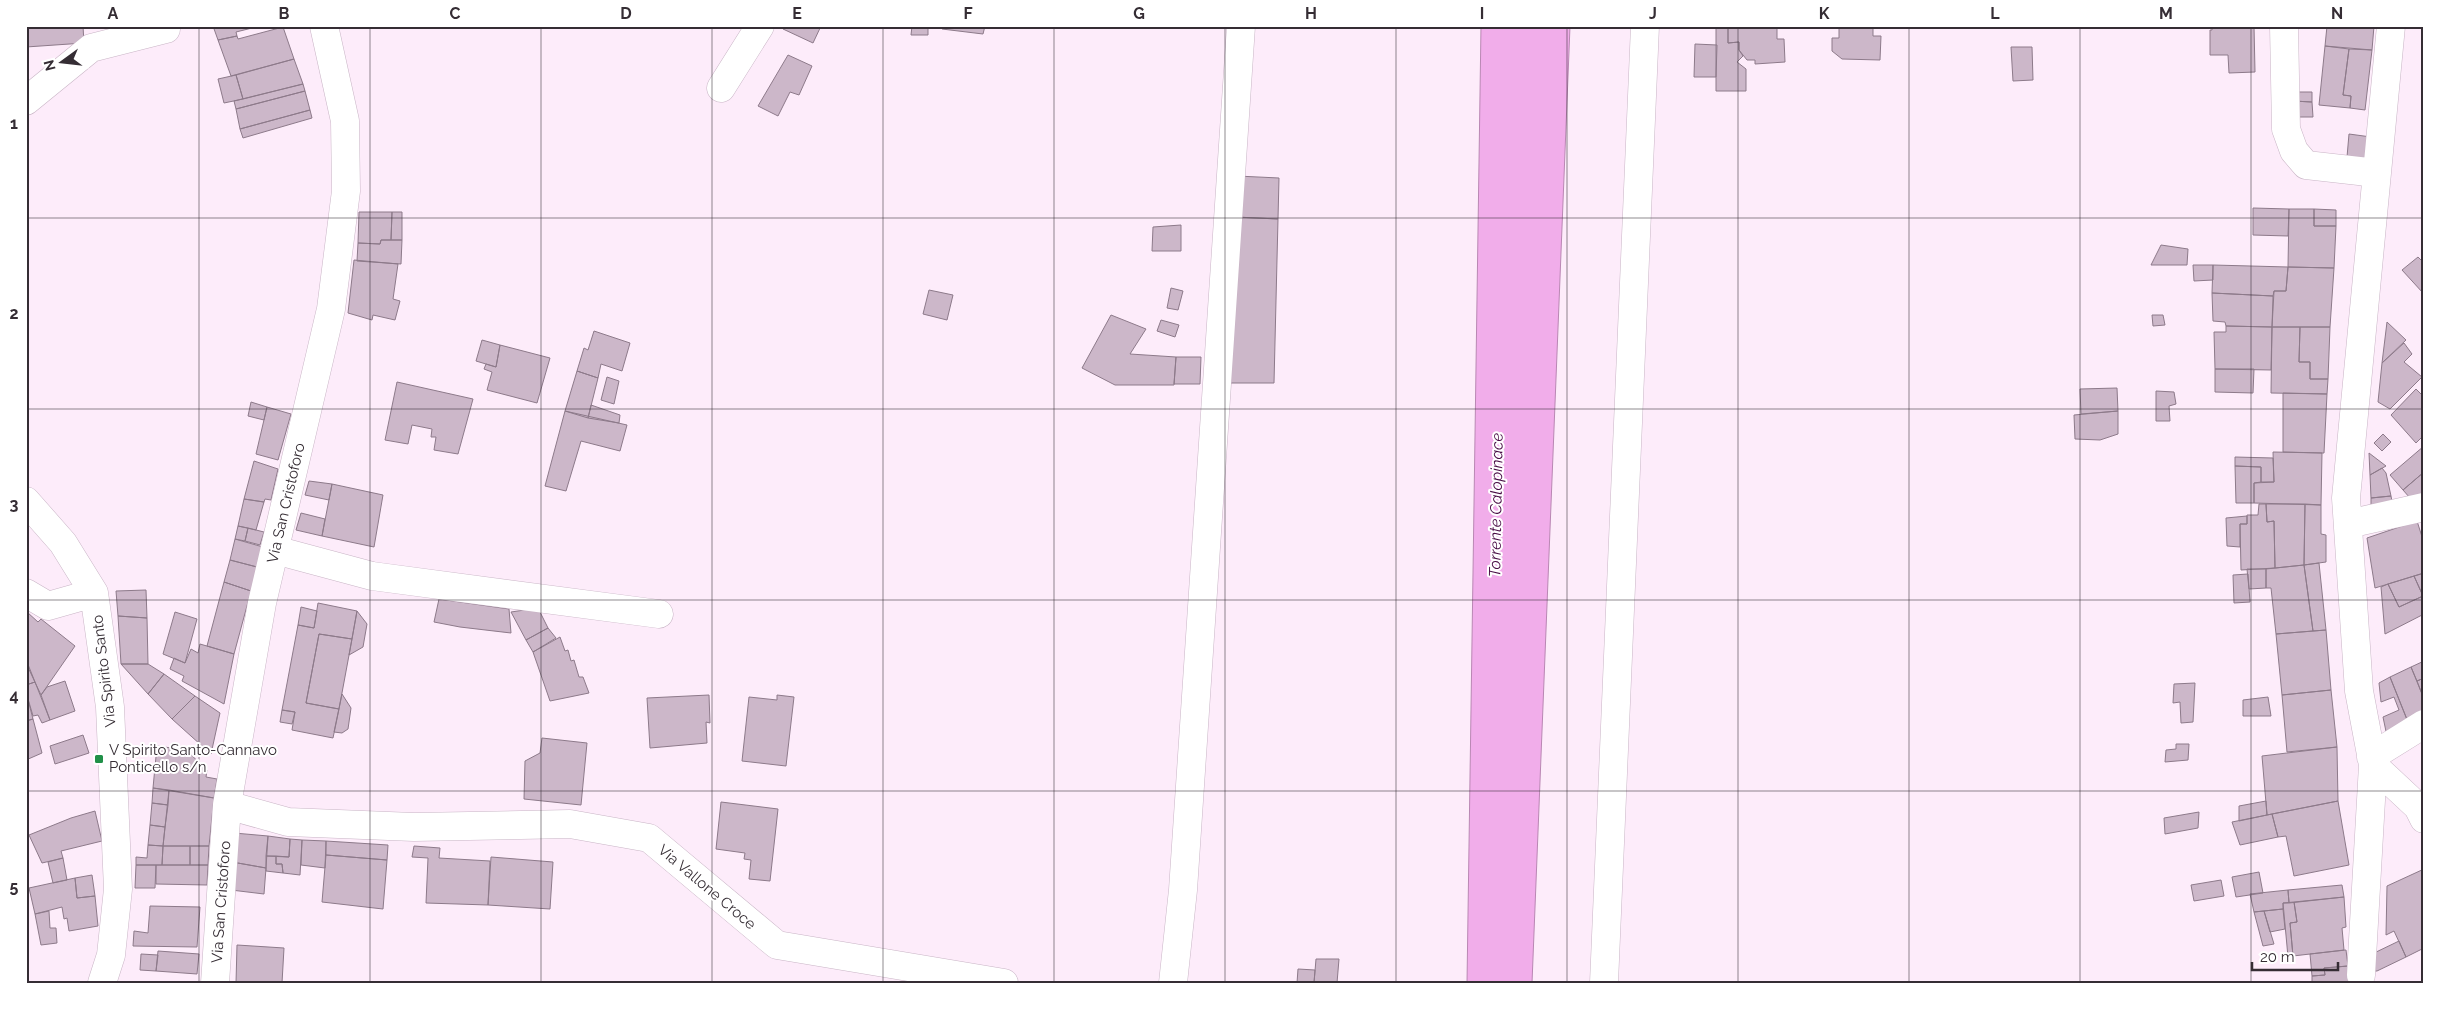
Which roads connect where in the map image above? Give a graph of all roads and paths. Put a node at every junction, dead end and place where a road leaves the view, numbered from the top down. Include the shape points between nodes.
1 (324, 26) edge
2 (760, 26) edge
3 (1241, 26) edge
4 (1646, 26) edge
5 (2284, 26) edge
6 (2391, 26) edge
7 (166, 29) dead end
8 (721, 88) dead end
9 (26, 101) edge
10 (2377, 173) junction
11 (26, 501) edge
12 (2424, 507) edge
13 (2348, 524) junction
14 (275, 550) junction
15 (26, 592) edge
16 (94, 593) junction
17 (659, 614) dead end
18 (2424, 724) edge
19 (2372, 761) junction
20 (227, 805) junction
21 (2424, 819) edge
22 (2361, 975) dead end
23 (102, 983) edge
24 (215, 983) edge
25 (1004, 983) edge
26 (1173, 983) edge
27 (1604, 983) edge

1 - 14 street, Via San Cristoforo via 345,121 346,191 331,310
2 - 8 street
3 - 26 street via 1183,890
4 - 27 street
5 - 10 street via 2286,129 2294,151 2306,165
6 - 10 street
7 - 9 street via 91,48
10 - 13 street via 2346,498
11 - 16 street, Via Spirito Santo via 63,543
12 - 13 street
13 - 19 street via 2360,691
14 - 17 street via 372,576
14 - 20 street, Via San Cristoforo via 262,603
15 - 16 street via 48,606
16 - 23 street, Via Spirito Santo via 110,707 118,889 111,956
18 - 19 street
19 - 21 street via 2418,806
19 - 22 street
20 - 24 street, Via San Cristoforo
20 - 25 street, Via Vallone Croce via 288,822 414,827 570,824 649,838 777,945

